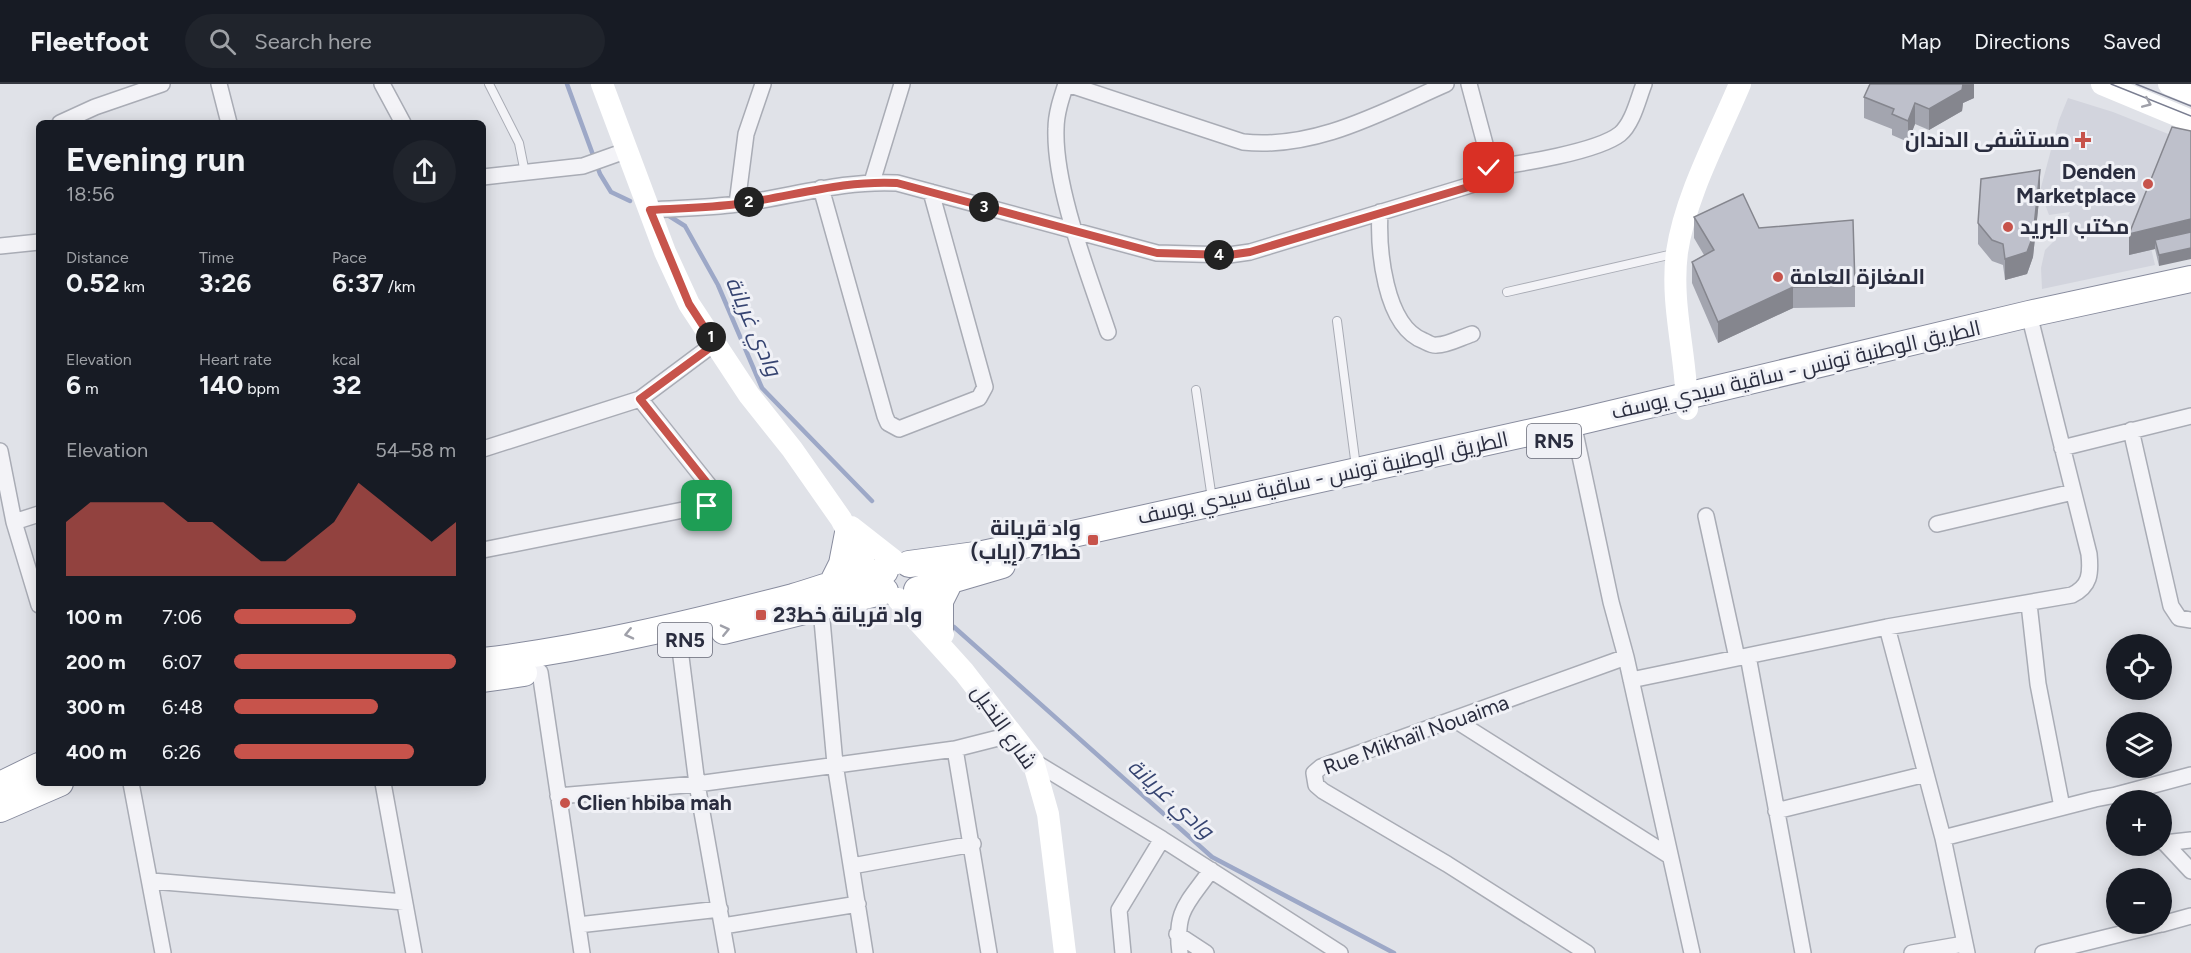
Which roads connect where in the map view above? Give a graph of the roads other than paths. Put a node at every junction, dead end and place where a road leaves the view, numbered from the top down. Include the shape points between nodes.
1 (162, 84) edge
2 (219, 84) edge
3 (382, 84) edge
4 (489, 84) edge
5 (602, 84) edge
6 (763, 84) edge
7 (902, 84) edge
8 (1066, 84) edge
9 (1446, 84) edge
10 (1469, 84) edge
11 (1644, 84) edge
12 (1740, 84) edge
13 (2102, 84) edge
14 (2169, 84) edge
15 (2191, 93) edge
16 (67, 120) edge
17 (228, 120) edge
18 (401, 120) edge
19 (2191, 121) edge
20 (617, 153) junction
21 (1489, 168) junction
22 (525, 173) junction
23 (486, 177) edge
24 (872, 182) junction
25 (821, 188) junction
26 (931, 192) junction
27 (737, 204) junction
28 (650, 210) junction
29 (1380, 212) junction
30 (1075, 231) junction
31 (36, 242) edge
32 (0, 246) edge
33 (1677, 253) junction
34 (2191, 279) edge
35 (2191, 291) edge
36 (1507, 292) dead end
37 (1337, 321) dead end
38 (2031, 322) junction
39 (1108, 332) dead end
40 (1472, 334) dead end
41 (715, 344) junction
42 (1196, 390) dead end
43 (640, 399) junction
44 (1687, 403) junction
45 (2191, 416) edge
46 (1574, 430) junction
47 (2131, 430) junction
48 (486, 448) edge
49 (2062, 448) junction
50 (0, 451) edge
51 (1356, 471) junction
52 (2073, 492) junction
53 (1212, 503) junction
54 (36, 515) edge
55 (1706, 516) dead end
56 (14, 522) junction
57 (1937, 524) dead end
58 (845, 526) junction
59 (486, 549) edge
60 (33, 571) edge
61 (951, 579) junction
62 (893, 580) junction
63 (832, 584) junction
64 (36, 588) edge
65 (2029, 604) junction
66 (821, 609) junction
67 (2191, 620) edge
68 (1887, 627) junction
69 (940, 628) junction
70 (679, 641) junction
71 (1626, 657) junction
72 (1742, 657) junction
73 (486, 661) edge
74 (540, 672) junction
75 (964, 672) junction
76 (486, 679) edge
77 (1631, 680) junction
78 (1455, 720) junction
79 (1014, 734) junction
80 (955, 749) junction
81 (1033, 761) junction
82 (835, 764) junction
83 (36, 769) edge
84 (1926, 774) junction
85 (2191, 775) edge
86 (697, 784) junction
87 (45, 786) edge
88 (132, 786) edge
89 (383, 786) edge
90 (2144, 790) edge
91 (6, 794) edge
92 (558, 796) junction
93 (2106, 800) edge
94 (2062, 807) junction
95 (1776, 811) junction
96 (1943, 838) junction
97 (1162, 839) junction
98 (2191, 840) edge
99 (2172, 841) edge
100 (973, 844) junction
101 (2172, 851) edge
102 (1668, 855) junction
103 (852, 866) junction
104 (1210, 870) junction
105 (2191, 871) edge
106 (152, 881) junction
107 (404, 902) junction
108 (858, 904) junction
109 (720, 909) junction
110 (2191, 916) edge
111 (2172, 921) edge
112 (578, 925) junction
113 (723, 926) junction
114 (1177, 934) junction
115 (2120, 934) edge
116 (1966, 948) edge
117 (163, 953) edge
118 (414, 953) edge
119 (582, 953) edge
120 (727, 953) edge
121 (865, 953) edge
122 (989, 953) edge
123 (1065, 953) edge
124 (1123, 953) edge
125 (1179, 953) edge
126 (1206, 953) edge
127 (1340, 953) edge
128 (1587, 953) edge
129 (1692, 953) edge
130 (1803, 953) edge
131 (1911, 953) edge
132 (2043, 953) edge

1 - 16 street
2 - 17 street
3 - 18 street
4 - 22 lane via 519,143
5 - 20 main road
6 - 27 street via 747,134
7 - 24 street
8 - 9 street via 1243,142 1260,144 1308,139 1337,130
8 - 30 street via 1056,128 1057,157
10 - 21 street
11 - 21 street via 1627,126 1607,142 1522,164
12 - 33 main road via 1696,189
13 -> 19 main road
14 - 15 main road
20 - 22 street via 583,166
20 - 28 main road
21 - 29 street via 1484,181 1475,185
22 - 23 street
24 - 25 street
24 - 26 street
25 - 26 street via 885,416 888,423 899,429 979,398 985,387
25 - 27 street
26 - 30 street
27 - 28 street
28 - 41 main road via 689,304
29 - 30 street via 1229,255 1157,253
29 - 40 street via 1378,235 1383,277 1394,307 1409,331 1436,346
30 - 39 street
31 - 32 street
33 - 36 lane
33 - 44 main road via 1677,311
34 - 38 highway, الطريق الوطنية تونس - ساقية سيدي يوسف / RN5
35 - 38 highway, الطريق الوطنية تونس - ساقية سيدي يوسف / RN5
37 - 51 lane
38 - 44 highway, الطريق الوطنية تونس - ساقية سيدي يوسف / RN5
38 - 49 street
41 - 43 street
41 - 58 main road
42 - 53 lane
43 - 48 street
43 - 59 street via 715,493 713,504
44 - 46 highway, الطريق الوطنية تونس - ساقية سيدي يوسف / RN5
45 - 47 street
46 - 51 highway, الطريق الوطنية تونس - ساقية سيدي يوسف / RN5
46 - 61 highway, الطريق الوطنية تونس - ساقية سيدي يوسف / RN5
46 - 71 street
47 - 49 street
47 - 67 street via 2171,606 2179,618
49 - 52 street
50 - 56 street
51 - 53 highway, الطريق الوطنية تونس - ساقية سيدي يوسف / RN5
52 - 57 street
52 - 65 street via 2089,554 2087,583 2072,595
53 - 62 highway, الطريق الوطنية تونس - ساقية سيدي يوسف / RN5 via 983,554
54 - 56 street
55 - 72 street
56 - 60 street
58 - 62 main road
58 - 63 highway via 842,564
60 - 64 street
61 - 62 highway, الطريق الوطنية تونس - ساقية سيدي يوسف / RN5
61 - 69 highway via 940,601
62 - 63 highway, الطريق الوطنية تونس - ساقية سيدي يوسف / RN5
62 - 66 highway, الطريق الوطنية تونس - ساقية سيدي يوسف / RN5
62 - 69 main road
62 - 75 main road, شارع النخيل
63 -> 73 highway, الطريق الوطنية تونس - ساقية سيدي يوسف / RN5 via 795,596 553,651
65 - 68 street
65 - 94 street via 2038,684
70 -> 66 highway, الطريق الوطنية تونس - ساقية سيدي يوسف / RN5
66 - 82 street
68 - 72 street
68 - 84 street
69 - 75 main road
70 - 74 highway, الطريق الوطنية تونس - ساقية سيدي يوسف / RN5
70 - 86 street
71 - 77 street
71 - 78 street, Rue Mikhaïl Nouaima
72 - 77 street
72 - 95 street
74 - 76 highway, الطريق الوطنية تونس - ساقية سيدي يوسف / RN5
74 - 92 street
75 - 79 main road, شارع النخيل
77 - 102 street
78 - 102 street
78 - 128 street, Rue Mikhaïl Nouaima via 1321,767 1314,773 1316,785
79 - 80 street
79 - 81 main road, شارع النخيل
80 - 82 street
80 - 100 street
81 - 97 street
81 - 123 main road, شارع النخيل via 1048,814
82 - 86 street
82 - 103 street
83 - 91 highway
84 - 95 street
84 - 96 street
85 - 90 street
86 - 92 street
86 - 109 street
87 - 91 highway
88 - 106 street
89 - 107 street
92 - 112 street
93 - 94 street
94 - 96 street
95 - 130 street
96 - 116 street
97 - 104 street
97 - 124 street via 1119,910
98 - 99 street
100 - 103 street
100 - 122 street
101 - 105 street
102 - 129 street
103 - 108 street
104 - 114 street via 1179,916
104 - 127 street
106 - 107 street
106 - 117 street
107 - 118 street
108 - 113 street
108 - 121 street
109 - 112 street
109 - 113 street
110 - 111 street
112 - 119 street
113 - 120 street
114 - 125 street
114 - 126 street
115 - 132 street
116 - 131 street

